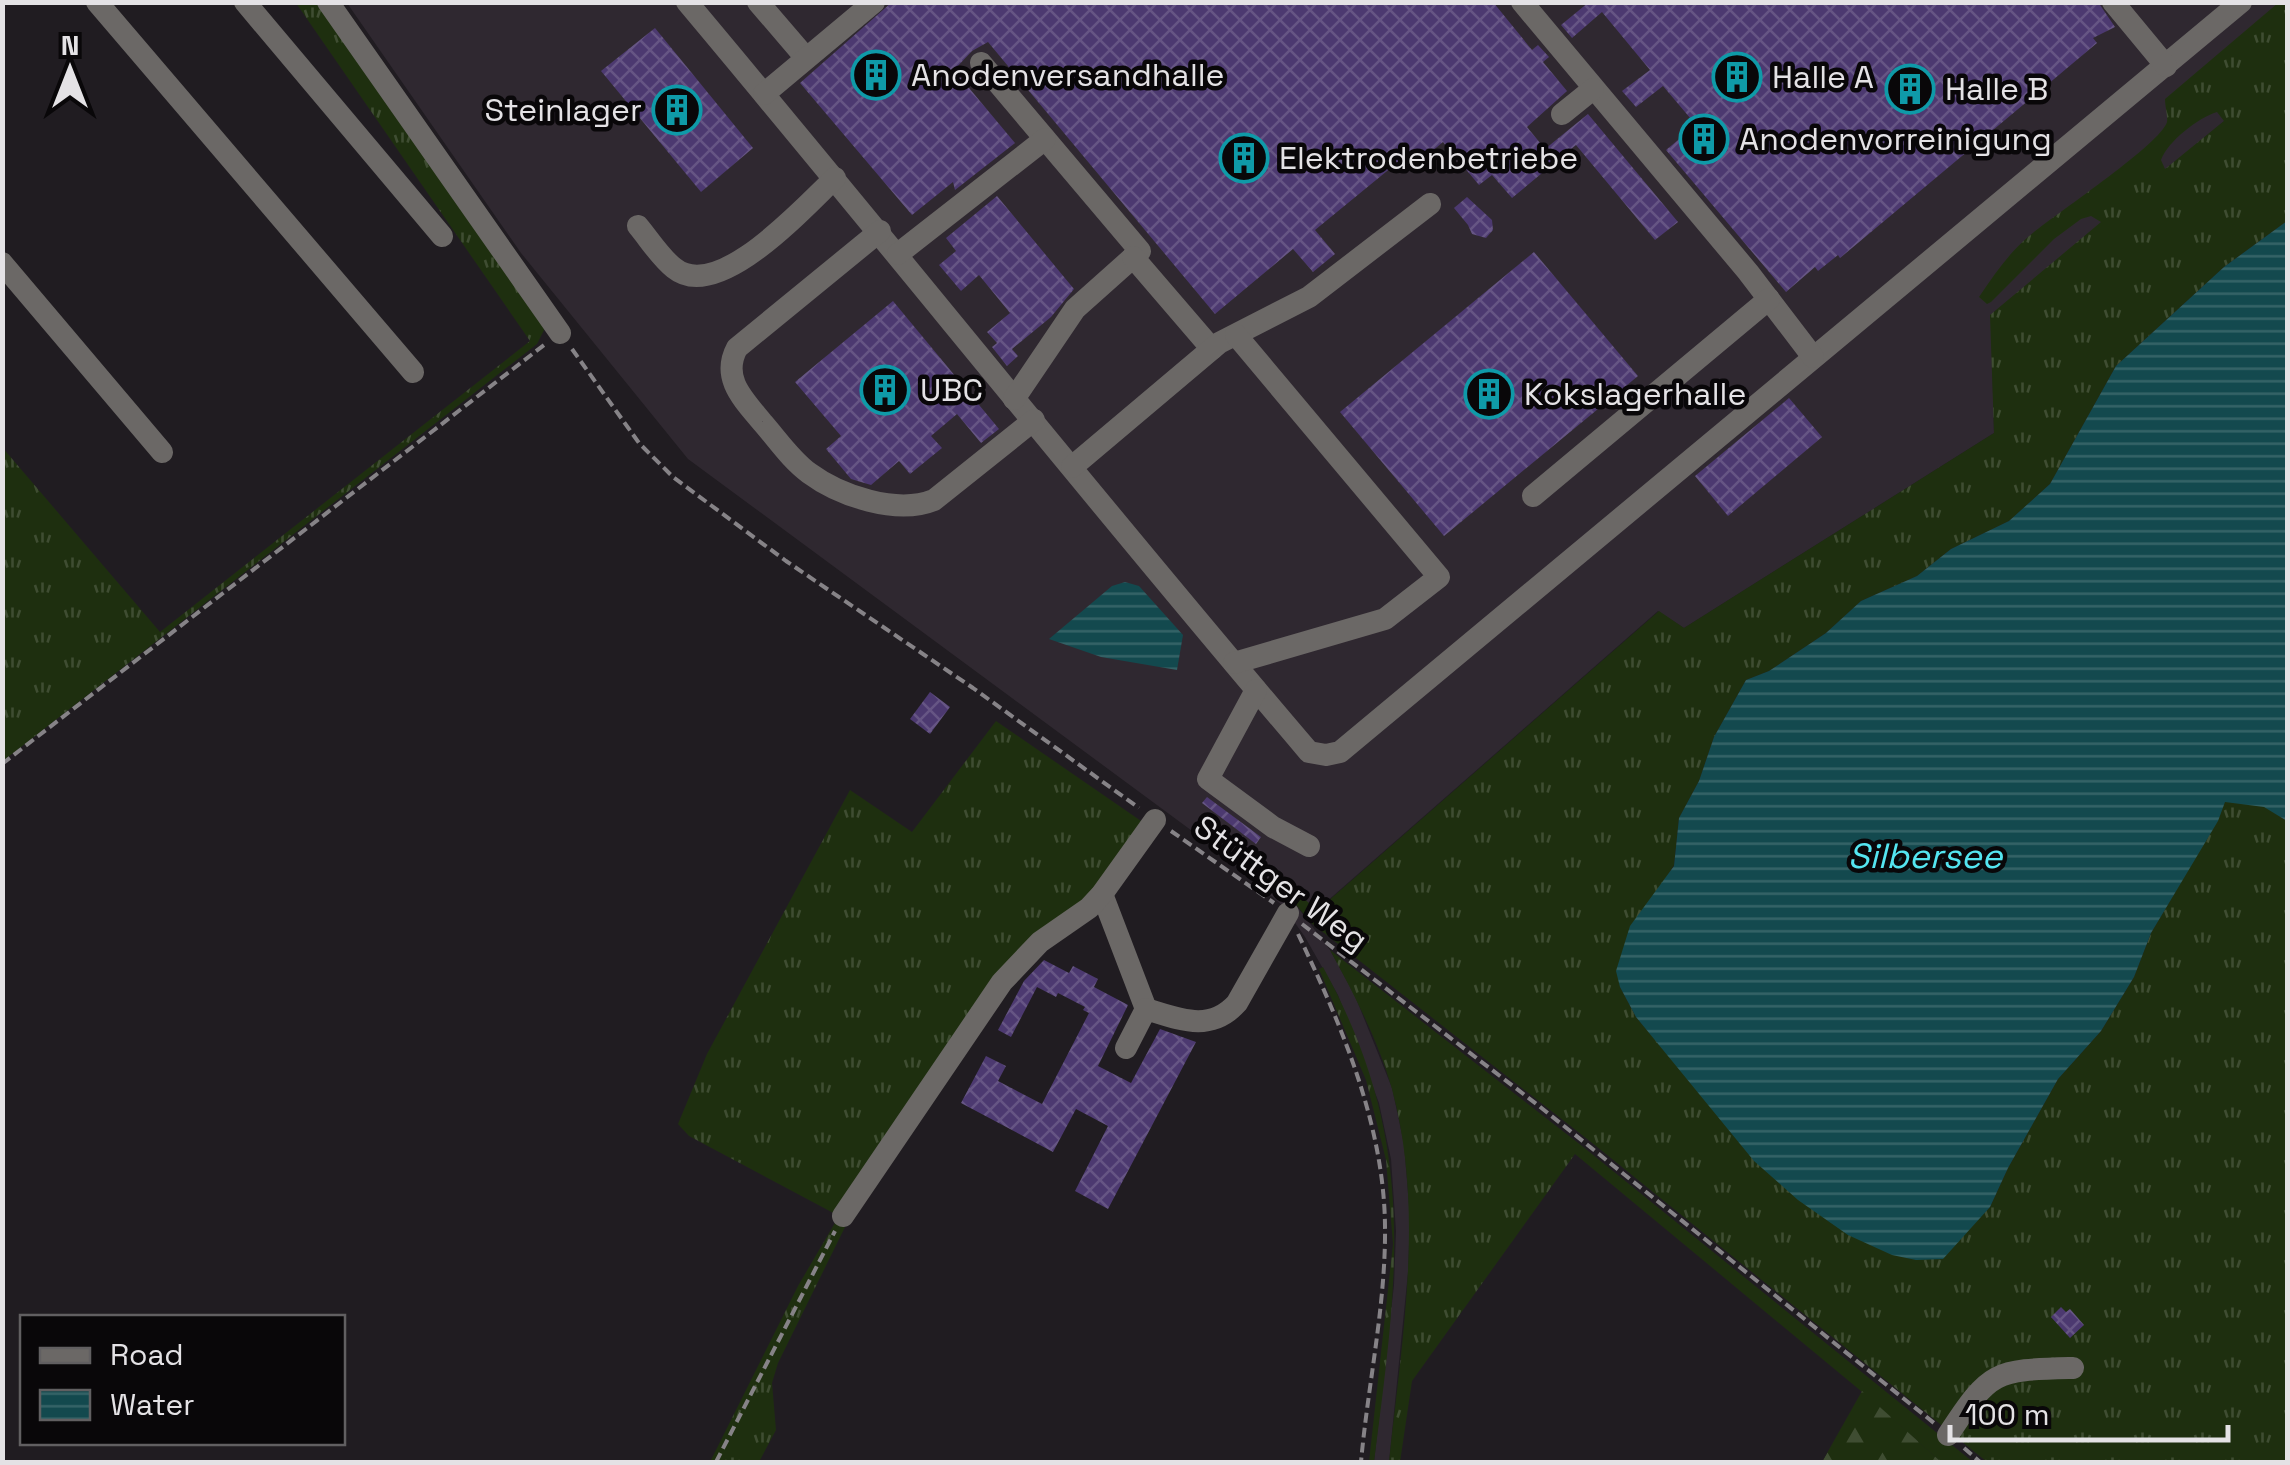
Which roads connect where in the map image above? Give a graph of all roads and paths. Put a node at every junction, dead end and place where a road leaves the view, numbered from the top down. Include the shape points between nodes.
1 (97, 2) edge
2 (245, 2) edge
3 (328, 2) edge
4 (687, 2) edge
5 (758, 2) edge
6 (874, 2) edge
7 (1522, 2) edge
8 (2112, 2) edge
9 (2241, 2) edge
10 (806, 58) junction
11 (981, 63) dead end
12 (2166, 66) junction
13 (1594, 89) junction
14 (764, 94) junction
15 (1562, 114) dead end
16 (1045, 139) junction
17 (836, 178) junction
18 (1430, 204) dead end
19 (638, 226) dead end
20 (880, 231) junction
21 (442, 236) dead end
22 (898, 254) junction
23 (1133, 257) junction
24 (2, 262) edge
25 (1768, 298) junction
26 (1236, 334) junction
27 (562, 336) junction
28 (1212, 349) junction
29 (1813, 358) junction
30 (413, 372) dead end
31 (1014, 398) junction
32 (1034, 420) junction
33 (162, 452) dead end
34 (1072, 467) junction
35 (1533, 496) dead end
36 (1234, 663) junction
37 (1256, 690) junction
38 (2, 764) edge
39 (1156, 820) junction
40 (1310, 846) dead end
41 (1102, 894) junction
42 (1288, 913) junction
43 (1146, 1009) junction
44 (1126, 1048) dead end
45 (842, 1216) joint
46 (2074, 1368) dead end
47 (1948, 1435) junction
48 (716, 1462) edge
49 (1361, 1462) edge
50 (1980, 1462) edge

1 - 30 lane
2 - 21 lane
3 - 27 lane
4 - 14 lane
5 - 10 lane
6 - 10 lane
7 - 13 lane
8 - 12 lane
9 - 12 lane
10 - 14 lane
11 - 16 lane
12 - 29 lane
13 - 15 lane
13 - 25 lane
14 - 17 lane
16 - 22 lane
16 - 23 lane via 1140,251
17 - 19 lane via 746,260 700,275 676,271
17 - 20 lane
18 - 26 lane via 1309,297
20 - 22 lane
20 - 32 lane via 736,348 730,369 740,396 809,473 895,505 926,504 948,492
22 - 31 lane
23 - 28 lane
23 - 31 lane via 1075,309
24 - 33 lane
25 - 29 lane
25 - 35 lane
26 - 28 lane
26 - 36 lane via 1439,576 1385,619
27 - 38 path
27 - 39 path, Stüttger Weg via 639,443 673,477
28 - 34 lane
29 - 37 lane via 1340,752 1309,752
31 - 32 lane
32 - 34 lane
34 - 36 lane
36 - 37 lane
37 - 40 lane via 1208,779
39 - 41 lane
39 - 42 path, Stüttger Weg
41 - 43 lane
41 - 45 lane via 1002,982
42 - 43 lane via 1226,1016 1184,1021
42 - 47 path, Stüttger Weg
42 - 49 path via 1337,1025 1379,1160 1385,1226
43 - 44 lane
45 - 48 path
46 - 47 lane via 1989,1380
47 - 50 path, Stüttger Weg

